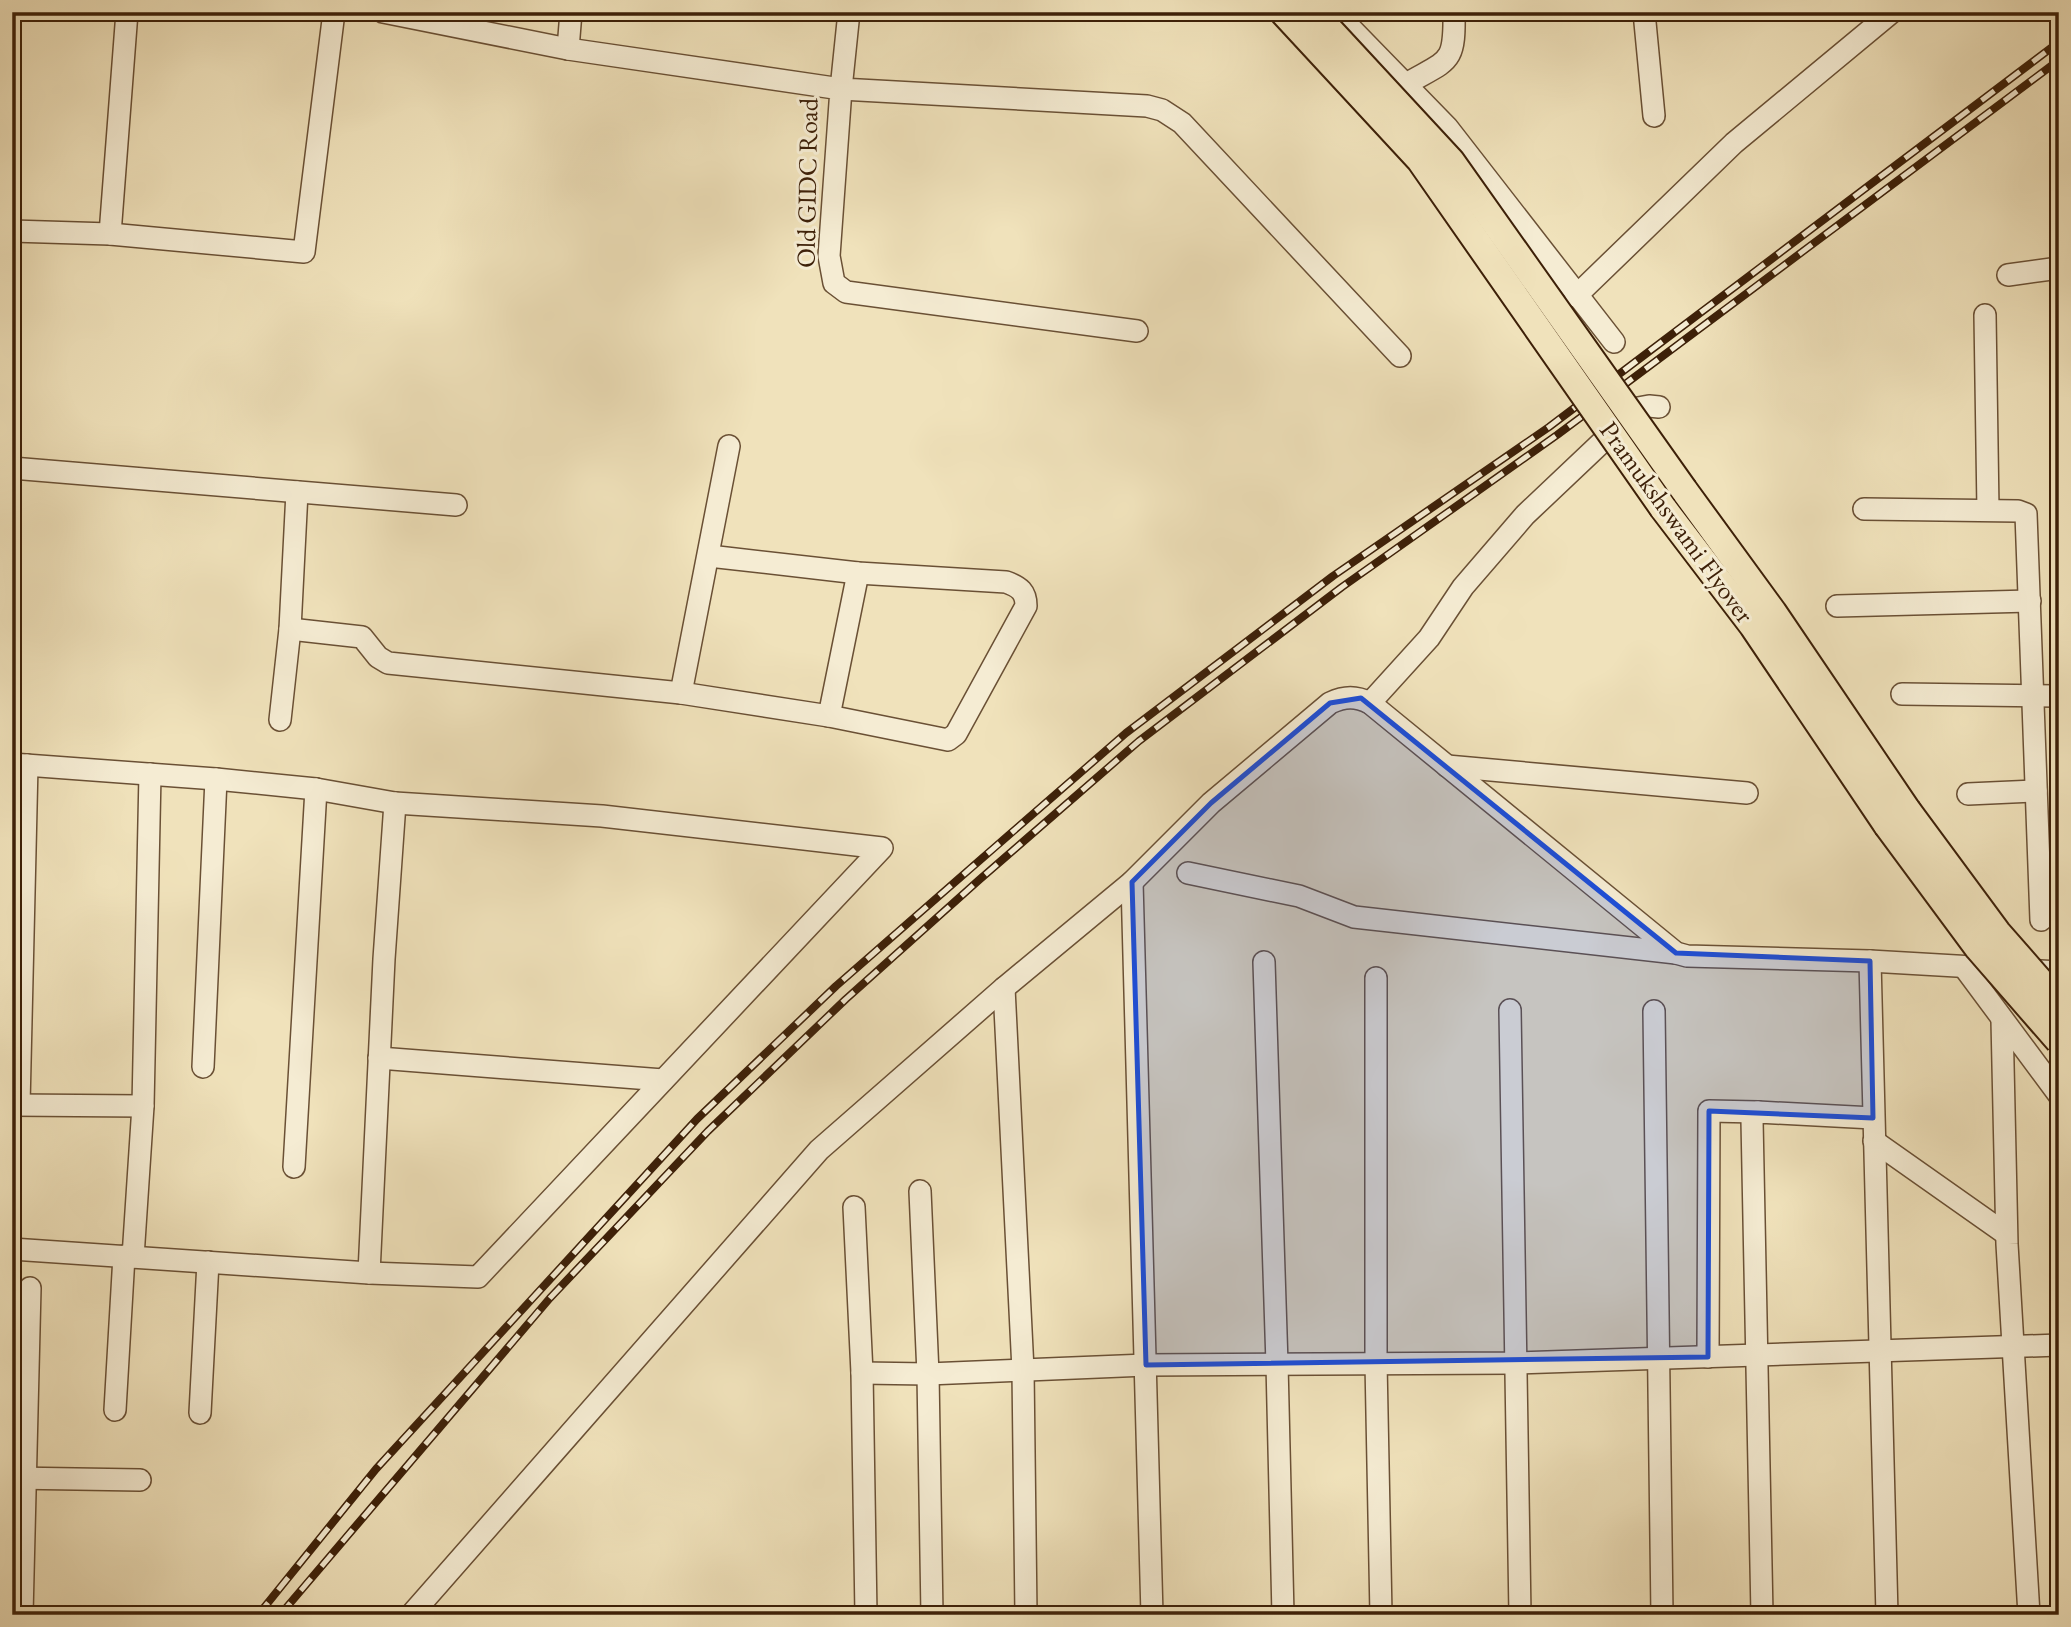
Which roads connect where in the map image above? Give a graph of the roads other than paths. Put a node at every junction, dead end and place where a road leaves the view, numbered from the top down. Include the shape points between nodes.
1 (127, 12) edge
2 (334, 12) edge
3 (383, 12) edge
4 (571, 12) edge
5 (849, 12) edge
6 (1283, 12) edge
7 (1313, 12) edge
8 (1335, 12) edge
9 (1454, 12) edge
10 (1644, 12) edge
11 (1892, 12) edge
12 (423, 16) edge
13 (568, 49) junction
14 (1406, 84) junction
15 (841, 89) junction
16 (1654, 116) dead end
17 (12, 231) edge
18 (110, 234) junction
19 (2059, 268) edge
20 (2008, 275) dead end
21 (1576, 296) junction
22 (1984, 315) dead end
23 (1137, 331) dead end
24 (1614, 342) dead end
25 (1400, 356) dead end
26 (1659, 407) dead end
27 (729, 446) dead end
28 (12, 468) edge
29 (298, 492) junction
30 (456, 505) dead end
31 (1864, 509) dead end
32 (1988, 510) junction
33 (709, 556) junction
34 (858, 573) junction
35 (2030, 601) junction
36 (1837, 606) dead end
37 (289, 629) junction
38 (681, 693) junction
39 (1902, 694) dead end
40 (2059, 696) edge
41 (2033, 697) junction
42 (1370, 703) junction
43 (829, 716) junction
44 (281, 720) dead end
45 (20, 764) edge
46 (1447, 765) junction
47 (150, 774) junction
48 (216, 779) junction
49 (316, 789) junction
50 (2036, 791) junction
51 (1747, 793) dead end
52 (1968, 794) dead end
53 (395, 803) junction
54 (1188, 873) dead end
55 (1132, 881) junction
56 (2040, 920) dead end
57 (1676, 953) junction
58 (1870, 961) junction
59 (1264, 962) dead end
60 (1964, 967) junction
61 (2057, 974) edge
62 (1376, 978) dead end
63 (1004, 988) junction
64 (2059, 1003) edge
65 (1510, 1010) dead end
66 (1654, 1012) dead end
67 (2002, 1020) junction
68 (2059, 1041) edge
69 (379, 1058) junction
70 (203, 1067) dead end
71 (663, 1080) junction
72 (2059, 1095) edge
73 (16, 1105) edge
74 (143, 1106) junction
75 (1758, 1112) junction
76 (1873, 1118) junction
77 (1874, 1141) junction
78 (294, 1167) dead end
79 (920, 1191) dead end
80 (854, 1207) dead end
81 (2006, 1234) junction
82 (12, 1249) edge
83 (128, 1256) junction
84 (208, 1262) junction
85 (369, 1273) junction
86 (30, 1289) dead end
87 (2059, 1345) edge
88 (2014, 1347) junction
89 (1879, 1351) junction
90 (1755, 1354) junction
91 (1657, 1357) junction
92 (1708, 1357) junction
93 (1376, 1363) junction
94 (1515, 1363) junction
95 (1277, 1364) junction
96 (1146, 1365) junction
97 (1023, 1370) junction
98 (862, 1373) junction
99 (928, 1374) junction
100 (114, 1410) dead end
101 (200, 1413) dead end
102 (18, 1478) edge
103 (140, 1480) dead end
104 (22, 1615) edge
105 (411, 1615) edge
106 (866, 1615) edge
107 (932, 1615) edge
108 (1026, 1615) edge
109 (1152, 1615) edge
110 (1283, 1615) edge
111 (1381, 1615) edge
112 (1520, 1615) edge
113 (1662, 1615) edge
114 (1762, 1615) edge
115 (1887, 1615) edge
116 (2029, 1615) edge

1 - 18 street
2 - 18 street via 304,251
3 - 12 street, Old GIDC Road
4 - 13 street
5 - 15 street
6 - 68 main road, Pramukshswami Flyover, bridge via 1420,160 1663,508 1753,626 1910,857 1978,947
7 - 64 main road, Pramukshswami Flyover, bridge via 1451,161 1773,612 1930,843 1997,932
8 - 14 street
9 - 14 street via 1455,43 1450,58
10 - 16 street
11 - 21 street via 1734,143
12 - 13 street, Old GIDC Road
13 - 15 street, Old GIDC Road
14 - 21 street via 1472,159
15 - 23 street, Old GIDC Road via 829,256 834,283 846,292
15 - 25 street via 1162,110 1182,123
17 - 18 street
19 - 20 street
21 - 24 street
22 - 32 street
26 - 42 street via 1638,408 1525,515 1463,587 1429,638
27 - 33 street
28 - 29 street
29 - 30 street
29 - 37 street
31 - 32 street
32 - 35 street via 2026,514
33 - 34 street
33 - 38 street
34 - 43 street
34 - 43 street via 1006,582 1023,591 1026,606 953,738
35 - 36 street
35 - 41 street
37 - 38 street via 362,637 388,663
37 - 44 street
38 - 43 street
39 - 41 street
40 - 41 street
41 - 50 street
42 - 46 street
42 - 55 street via 1352,697 1330,703 1211,803
45 - 47 street
45 - 73 street
46 - 51 street
46 - 57 street
47 - 48 street
47 - 74 street
48 - 49 street
48 - 70 street
49 - 53 street
49 - 78 street
50 - 52 street
50 - 56 street
53 - 69 street
53 - 71 street via 602,816 882,848
54 - 57 street via 1299,896 1354,917
55 - 63 street
55 - 96 street
57 - 58 street
58 - 60 street
58 - 76 street
59 - 95 street
60 - 61 street
60 - 67 street
62 - 93 street
63 - 97 street
63 - 105 street via 819,1150
65 - 94 street
66 - 91 street
67 - 72 street
67 - 81 street
69 - 71 street
69 - 85 street
71 - 85 street via 478,1277
73 - 74 street
74 - 83 street
75 - 76 street
75 - 90 street via 1751,1128
75 - 92 street via 1709,1111
76 - 77 street
77 - 81 street
77 - 89 street
79 - 99 street
80 - 98 street
81 - 88 street
82 - 83 street
83 - 84 street
83 - 100 street
84 - 85 street
84 - 101 street
86 - 102 street
87 - 88 street
88 - 89 street
88 - 116 street
89 - 90 street
89 - 115 street
90 - 92 street
90 - 114 street
91 - 92 street
91 - 94 street
91 - 113 street
93 - 94 street
93 - 95 street
93 - 111 street
94 - 112 street
95 - 96 street
95 - 110 street
96 - 97 street
96 - 109 street
97 - 99 street
97 - 108 street
98 - 99 street
98 - 106 street
99 - 107 street
102 - 103 street
102 - 104 street

